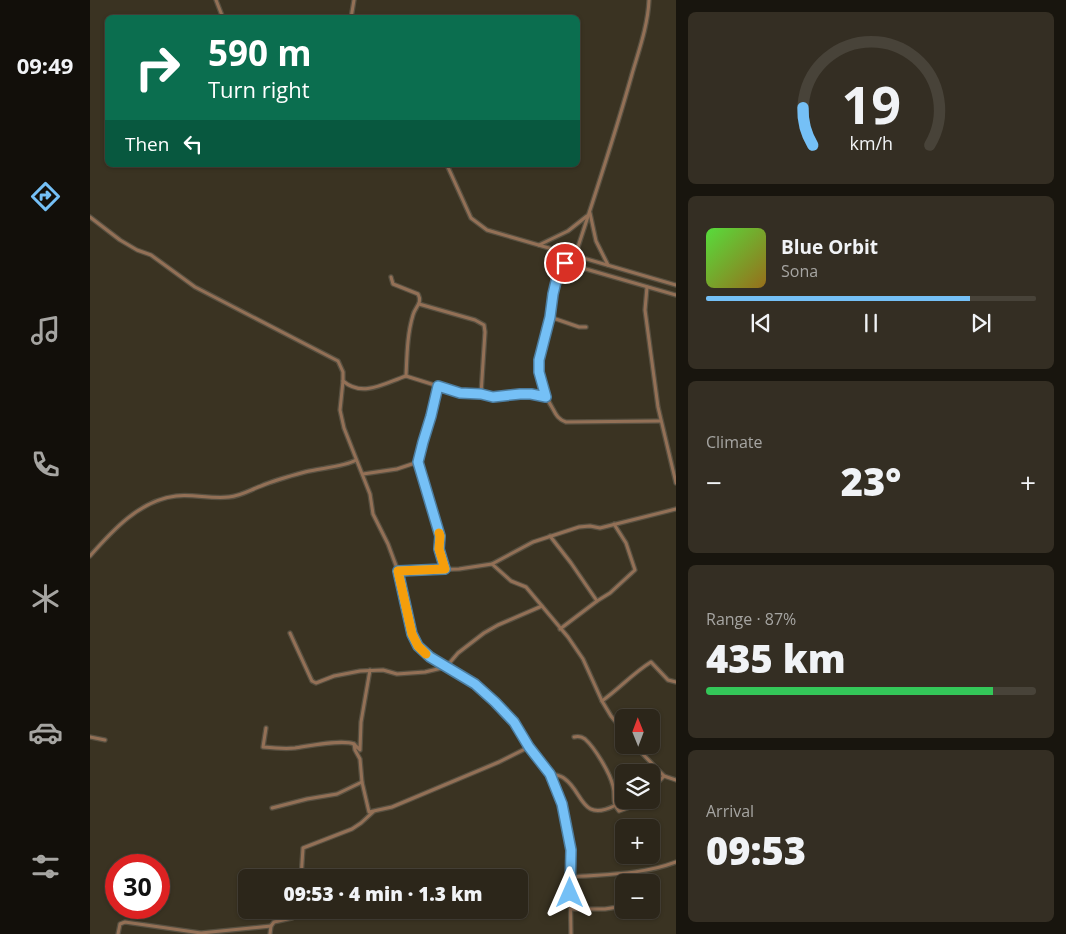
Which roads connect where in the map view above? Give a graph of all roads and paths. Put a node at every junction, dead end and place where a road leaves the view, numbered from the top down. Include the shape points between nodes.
1 (216, 0) edge
2 (354, 0) edge
3 (649, 0) edge
4 (222, 15) edge
5 (352, 15) edge
6 (448, 167) edge
7 (589, 213) junction
8 (90, 217) edge
9 (539, 245) junction
10 (575, 256) junction
11 (609, 266) junction
12 (391, 278) dead end
13 (676, 285) edge
14 (647, 287) junction
15 (676, 295) edge
16 (419, 304) junction
17 (550, 317) junction
18 (586, 327) dead end
19 (406, 376) junction
20 (344, 381) junction
21 (438, 386) junction
22 (481, 394) junction
23 (546, 397) junction
24 (660, 421) junction
25 (356, 460) junction
26 (418, 462) junction
27 (363, 474) junction
28 (676, 483) edge
29 (676, 509) edge
30 (614, 524) junction
31 (550, 536) junction
32 (90, 556) edge
33 (492, 564) junction
34 (445, 569) junction
35 (398, 571) junction
36 (597, 601) junction
37 (542, 606) junction
38 (560, 629) junction
39 (290, 633) dead end
40 (446, 667) junction
41 (370, 670) junction
42 (676, 682) edge
43 (602, 701) junction
44 (615, 721) edge
45 (266, 728) dead end
46 (90, 737) edge
47 (574, 737) dead end
48 (105, 740) dead end
49 (354, 744) junction
50 (529, 747) junction
51 (643, 754) edge
52 (550, 774) junction
53 (664, 776) junction
54 (660, 780) edge
55 (676, 780) edge
56 (362, 782) junction
57 (614, 806) joint
58 (272, 808) dead end
59 (373, 812) junction
60 (676, 862) edge
61 (302, 869) edge
62 (570, 877) junction
63 (615, 907) edge
64 (571, 909) junction
65 (283, 919) edge
66 (271, 926) junction
67 (118, 934) edge
68 (270, 934) edge
69 (571, 934) edge

1 - 4 street
2 - 5 street
3 - 7 street via 649,11 625,99
6 - 9 street via 471,218 487,230
7 - 9 street via 568,231
7 - 10 street
7 - 11 street via 598,248
8 - 20 street via 195,287 338,361
9 - 10 street
10 - 11 street
11 - 13 street
12 - 16 street via 393,284 418,294
14 - 15 street
14 - 17 street via 563,264 559,269
14 - 24 street via 645,310
16 - 19 street via 411,322
16 - 22 street via 484,325
17 - 18 street
17 - 23 street via 539,366
19 - 20 street via 383,386 357,390
19 - 21 street
20 - 25 street via 340,410
21 - 22 street via 460,393
21 - 26 street
22 - 23 street
23 - 24 street via 559,418 566,422
24 - 28 street
25 - 27 street
25 - 32 street via 278,480 241,495 164,498 125,520
26 - 27 street
26 - 34 street via 440,536 439,549
27 - 35 street via 373,514
29 - 30 street
30 - 31 street via 600,528 579,527
30 - 36 street via 626,543 636,570 610,594
31 - 33 street
31 - 36 street
33 - 34 street
33 - 37 street via 511,581 526,587
34 - 35 street
35 - 40 street via 412,634 418,646
36 - 38 street
37 - 38 street
37 - 40 street via 484,633
38 - 43 street via 583,659
39 - 41 street via 312,681 316,683 334,676
40 - 41 street via 397,674
40 - 50 street via 475,684 495,702 514,722
41 - 49 street via 360,750
42 - 43 street via 668,680 651,662
43 - 44 street
45 - 49 street via 263,747
46 - 48 street
47 - 57 street via 584,738 600,758 613,784
49 - 56 street via 360,759
50 - 52 street
50 - 59 street via 392,807
51 - 53 street
52 - 57 street via 567,780 587,807 593,810
52 - 62 street via 562,804 571,850
53 - 54 street
53 - 55 street
56 - 58 street via 338,794
56 - 59 street via 369,812
59 - 61 street via 352,829 303,848
60 - 62 street via 638,872
62 - 64 street
63 - 64 street
64 - 69 street
65 - 66 street
66 - 67 street via 201,933 125,922 120,924
66 - 68 street

